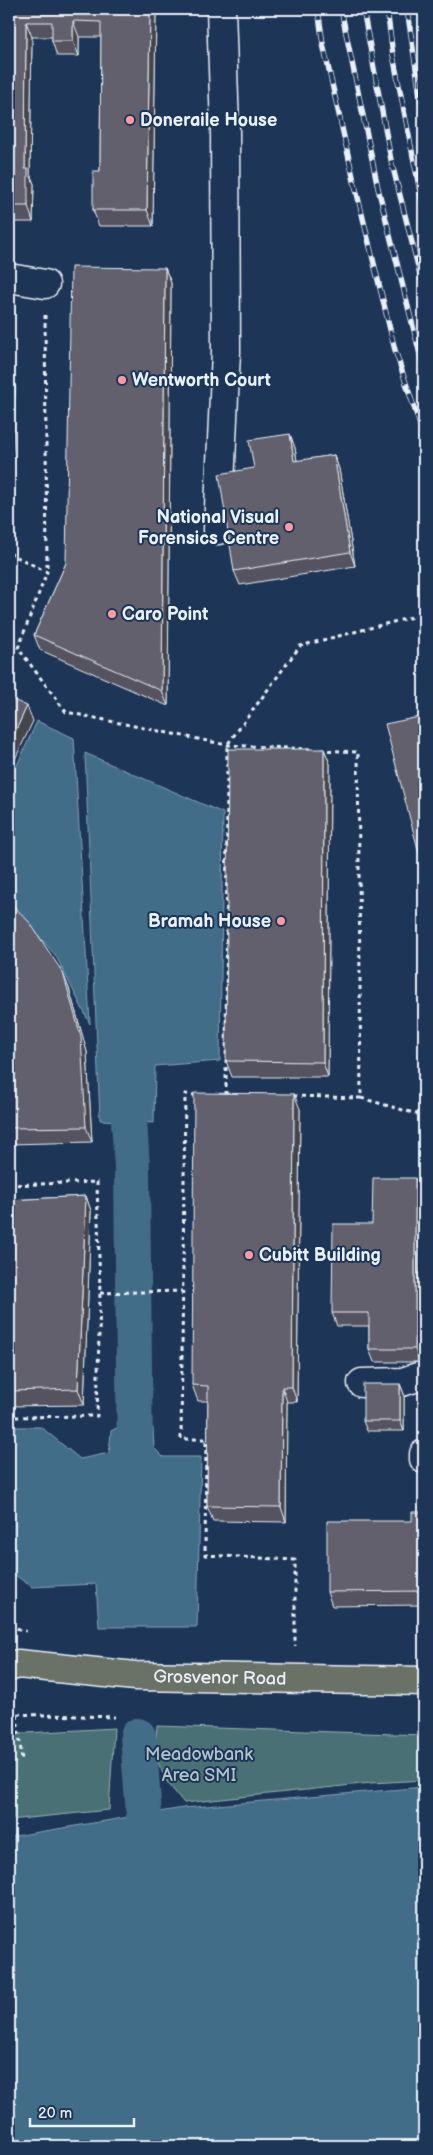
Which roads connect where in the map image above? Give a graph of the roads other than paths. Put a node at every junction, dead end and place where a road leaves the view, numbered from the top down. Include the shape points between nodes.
1 (221, 9) edge
2 (9, 278) edge
3 (45, 284) road end
4 (218, 530) dead end
5 (424, 1375) edge
6 (362, 1383) edge
7 (424, 1454) edge
8 (424, 1459) edge
9 (12, 1663) edge
10 (424, 1681) edge

1 - 4 lane via 226,350
2 - 3 lane
5 - 6 lane via 402,1382
7 - 8 lane
9 - 10 highway, Grosvenor Road via 135,1676

